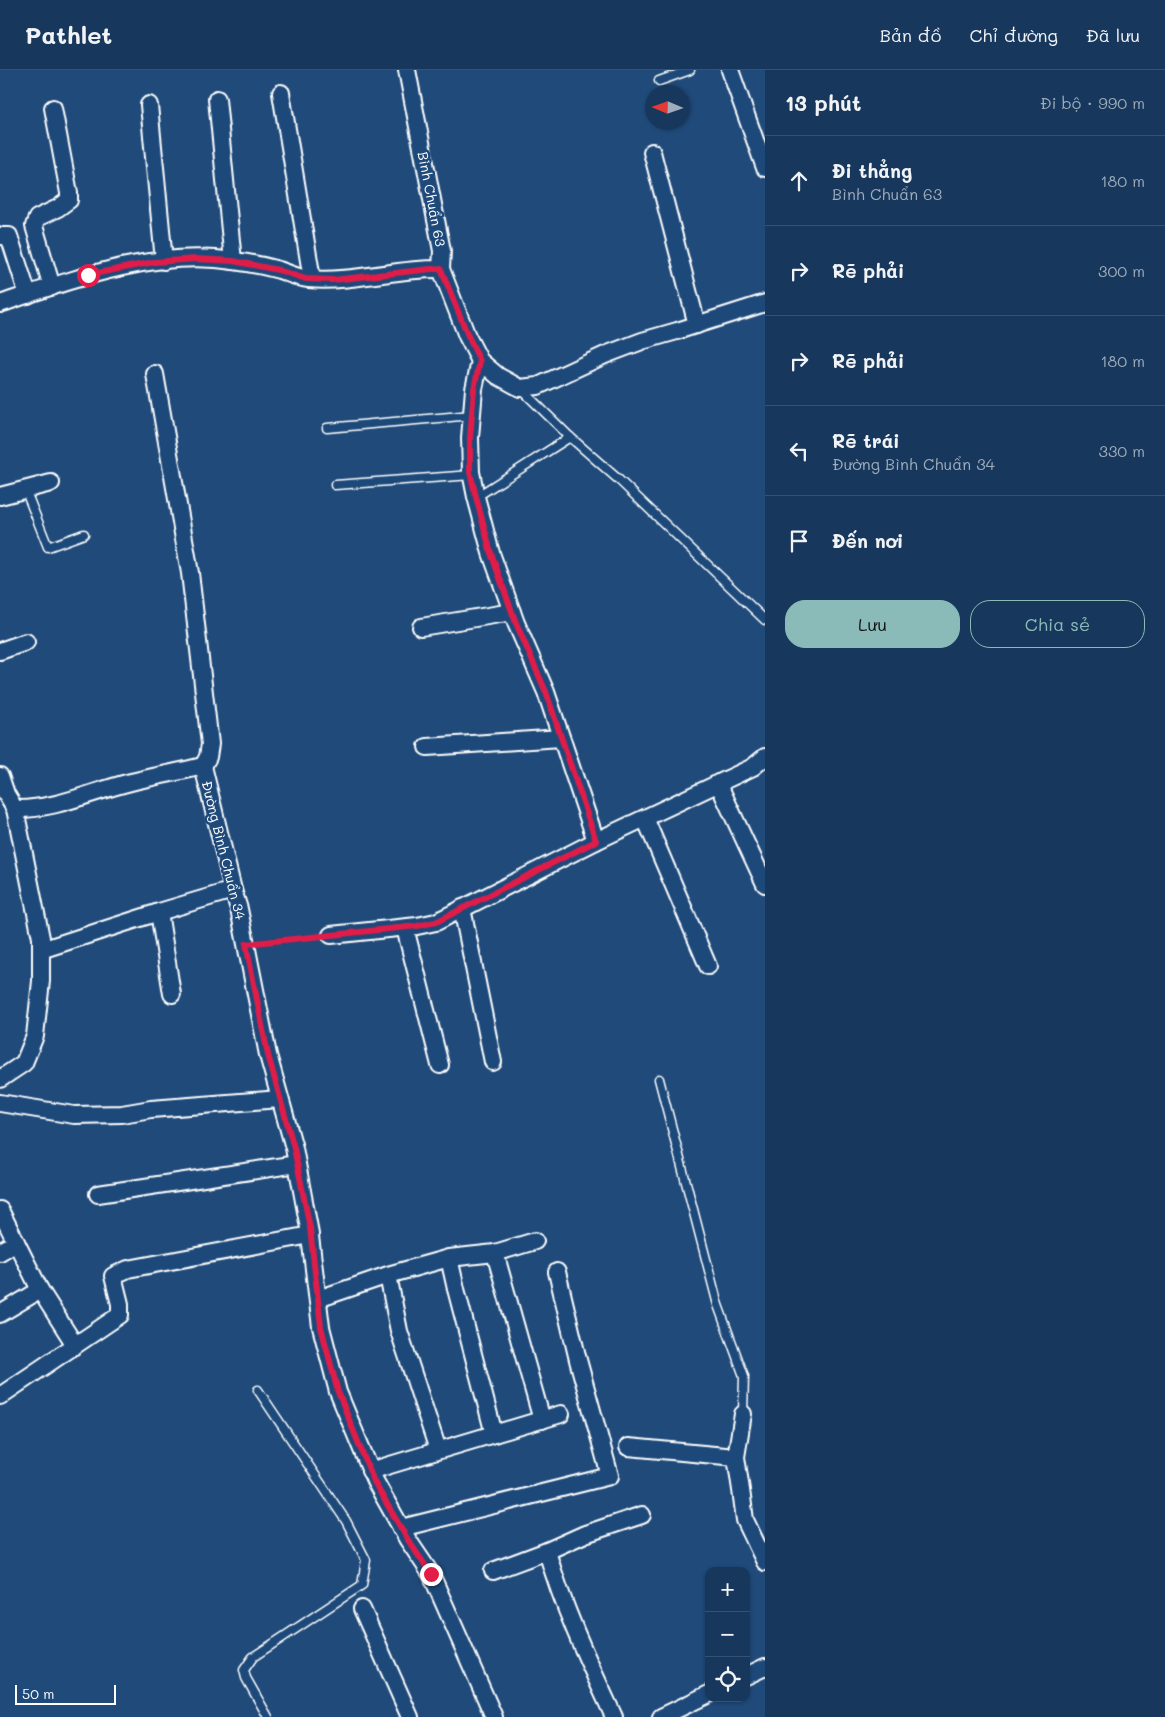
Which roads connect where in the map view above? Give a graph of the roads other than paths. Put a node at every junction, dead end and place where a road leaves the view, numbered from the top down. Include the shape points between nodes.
1 (407, 70) edge
2 (690, 70) edge
3 (730, 70) edge
4 (659, 81) dead end
5 (281, 93) dead end
6 (217, 99) dead end
7 (148, 105) dead end
8 (53, 108) dead end
9 (652, 152) dead end
10 (765, 168) edge
11 (0, 236) edge
12 (164, 261) junction
13 (233, 261) junction
14 (441, 269) junction
15 (312, 279) junction
16 (52, 287) junction
17 (28, 295) junction
18 (765, 303) edge
19 (0, 304) edge
20 (697, 325) junction
21 (480, 361) junction
22 (155, 374) dead end
23 (520, 388) junction
24 (472, 415) junction
25 (327, 428) dead end
26 (570, 437) junction
27 (472, 476) junction
28 (51, 483) dead end
29 (334, 485) dead end
30 (25, 490) junction
31 (0, 496) edge
32 (476, 497) junction
33 (84, 534) dead end
34 (512, 612) junction
35 (765, 620) edge
36 (421, 627) dead end
37 (26, 642) dead end
38 (0, 651) edge
39 (561, 738) junction
40 (427, 746) dead end
41 (765, 757) edge
42 (203, 766) junction
43 (1, 782) edge
44 (718, 783) junction
45 (15, 808) junction
46 (645, 818) junction
47 (596, 841) junction
48 (765, 884) edge
49 (233, 890) junction
50 (462, 908) junction
51 (159, 912) junction
52 (405, 928) junction
53 (331, 935) road end
54 (41, 950) junction
55 (708, 966) dead end
56 (172, 994) dead end
57 (494, 1062) dead end
58 (440, 1065) dead end
59 (0, 1079) edge
60 (659, 1079) dead end
61 (280, 1098) junction
62 (0, 1104) edge
63 (297, 1164) junction
64 (98, 1194) dead end
65 (0, 1210) edge
66 (310, 1235) junction
67 (535, 1241) dead end
68 (16, 1242) junction
69 (0, 1252) edge
70 (495, 1253) junction
71 (449, 1258) junction
72 (557, 1272) dead end
73 (388, 1275) junction
74 (40, 1290) junction
75 (318, 1299) junction
76 (0, 1314) edge
77 (76, 1345) junction
78 (258, 1390) dead end
79 (0, 1396) edge
80 (561, 1414) dead end
81 (744, 1414) joint
82 (542, 1420) junction
83 (494, 1434) junction
84 (628, 1447) dead end
85 (438, 1450) junction
86 (736, 1457) junction
87 (370, 1470) junction
88 (642, 1515) dead end
89 (401, 1528) junction
90 (547, 1551) junction
91 (765, 1562) edge
92 (493, 1571) dead end
93 (362, 1609) dead end
94 (765, 1667) edge
95 (750, 1674) edge
96 (705, 1696) edge
97 (268, 1717) edge
98 (410, 1717) edge
99 (494, 1717) edge
100 (614, 1717) edge
101 (661, 1717) edge

1 - 14 street, Bình Chuẩn 63 via 442,251
2 - 4 lane
3 - 10 street
5 - 15 street
6 - 13 street
7 - 12 street
8 - 16 street via 69,200 37,218 34,226
9 - 20 street
11 - 17 street via 10,236
12 - 13 street
12 - 16 street via 88,275
13 - 15 street
14 - 15 street via 333,280
14 - 21 street
16 - 17 street
17 - 19 street
18 - 20 street
20 - 23 street via 605,354 538,386
21 - 23 street
21 - 24 street
22 - 42 street via 190,573 210,744
23 - 26 lane
24 - 25 lane
24 - 27 street
26 - 32 lane
26 - 35 lane
27 - 29 lane
27 - 32 street
28 - 30 street
30 - 31 street
30 - 33 lane via 48,547
32 - 34 street
34 - 36 street
34 - 39 street via 546,692
37 - 38 street
39 - 40 street
39 - 47 street
41 - 44 street
42 - 45 street, Đường Bình Chuẩn 34 via 130,782 78,798
42 - 49 street, Đường Bình Chuẩn 34
43 - 45 street
44 - 46 street
44 - 48 street
45 - 54 street
46 - 47 street
46 - 55 street
47 - 50 street
49 - 51 street
49 - 61 street, Đường Bình Chuẩn 34
50 - 52 street via 436,922
50 - 57 street
51 - 54 street
51 - 56 street
52 - 53 street
52 - 58 street
54 - 59 street via 35,1036 24,1063
60 - 81 lane via 718,1305 744,1376
61 - 62 street via 122,1114 74,1115
61 - 63 street, Đường Bình Chuẩn 34
63 - 64 street
63 - 66 street, Đường Bình Chuẩn 34
65 - 68 street
66 - 75 street, Đường Bình Chuẩn 34
66 - 77 street via 128,1269 113,1276 120,1315
67 - 70 street
68 - 69 street
68 - 74 street
70 - 71 street
70 - 82 street
71 - 73 street
71 - 83 street
72 - 89 street via 610,1476
73 - 75 street
73 - 85 street via 399,1331
74 - 76 street
74 - 77 street
75 - 87 street, Đường Bình Chuẩn 34 via 321,1327 338,1392
77 - 79 street
78 - 97 lane via 346,1521 366,1560 362,1585 253,1657 244,1670
80 - 82 street
81 - 86 street
82 - 83 street
83 - 85 street
84 - 86 street
85 - 87 street
86 - 91 street via 745,1520
87 - 89 street, Đường Bình Chuẩn 34
88 - 90 street
89 - 99 street, Đường Bình Chuẩn 34 via 431,1574
90 - 92 street
90 - 100 street via 558,1586
93 - 98 street
94 - 95 street
96 - 101 street

